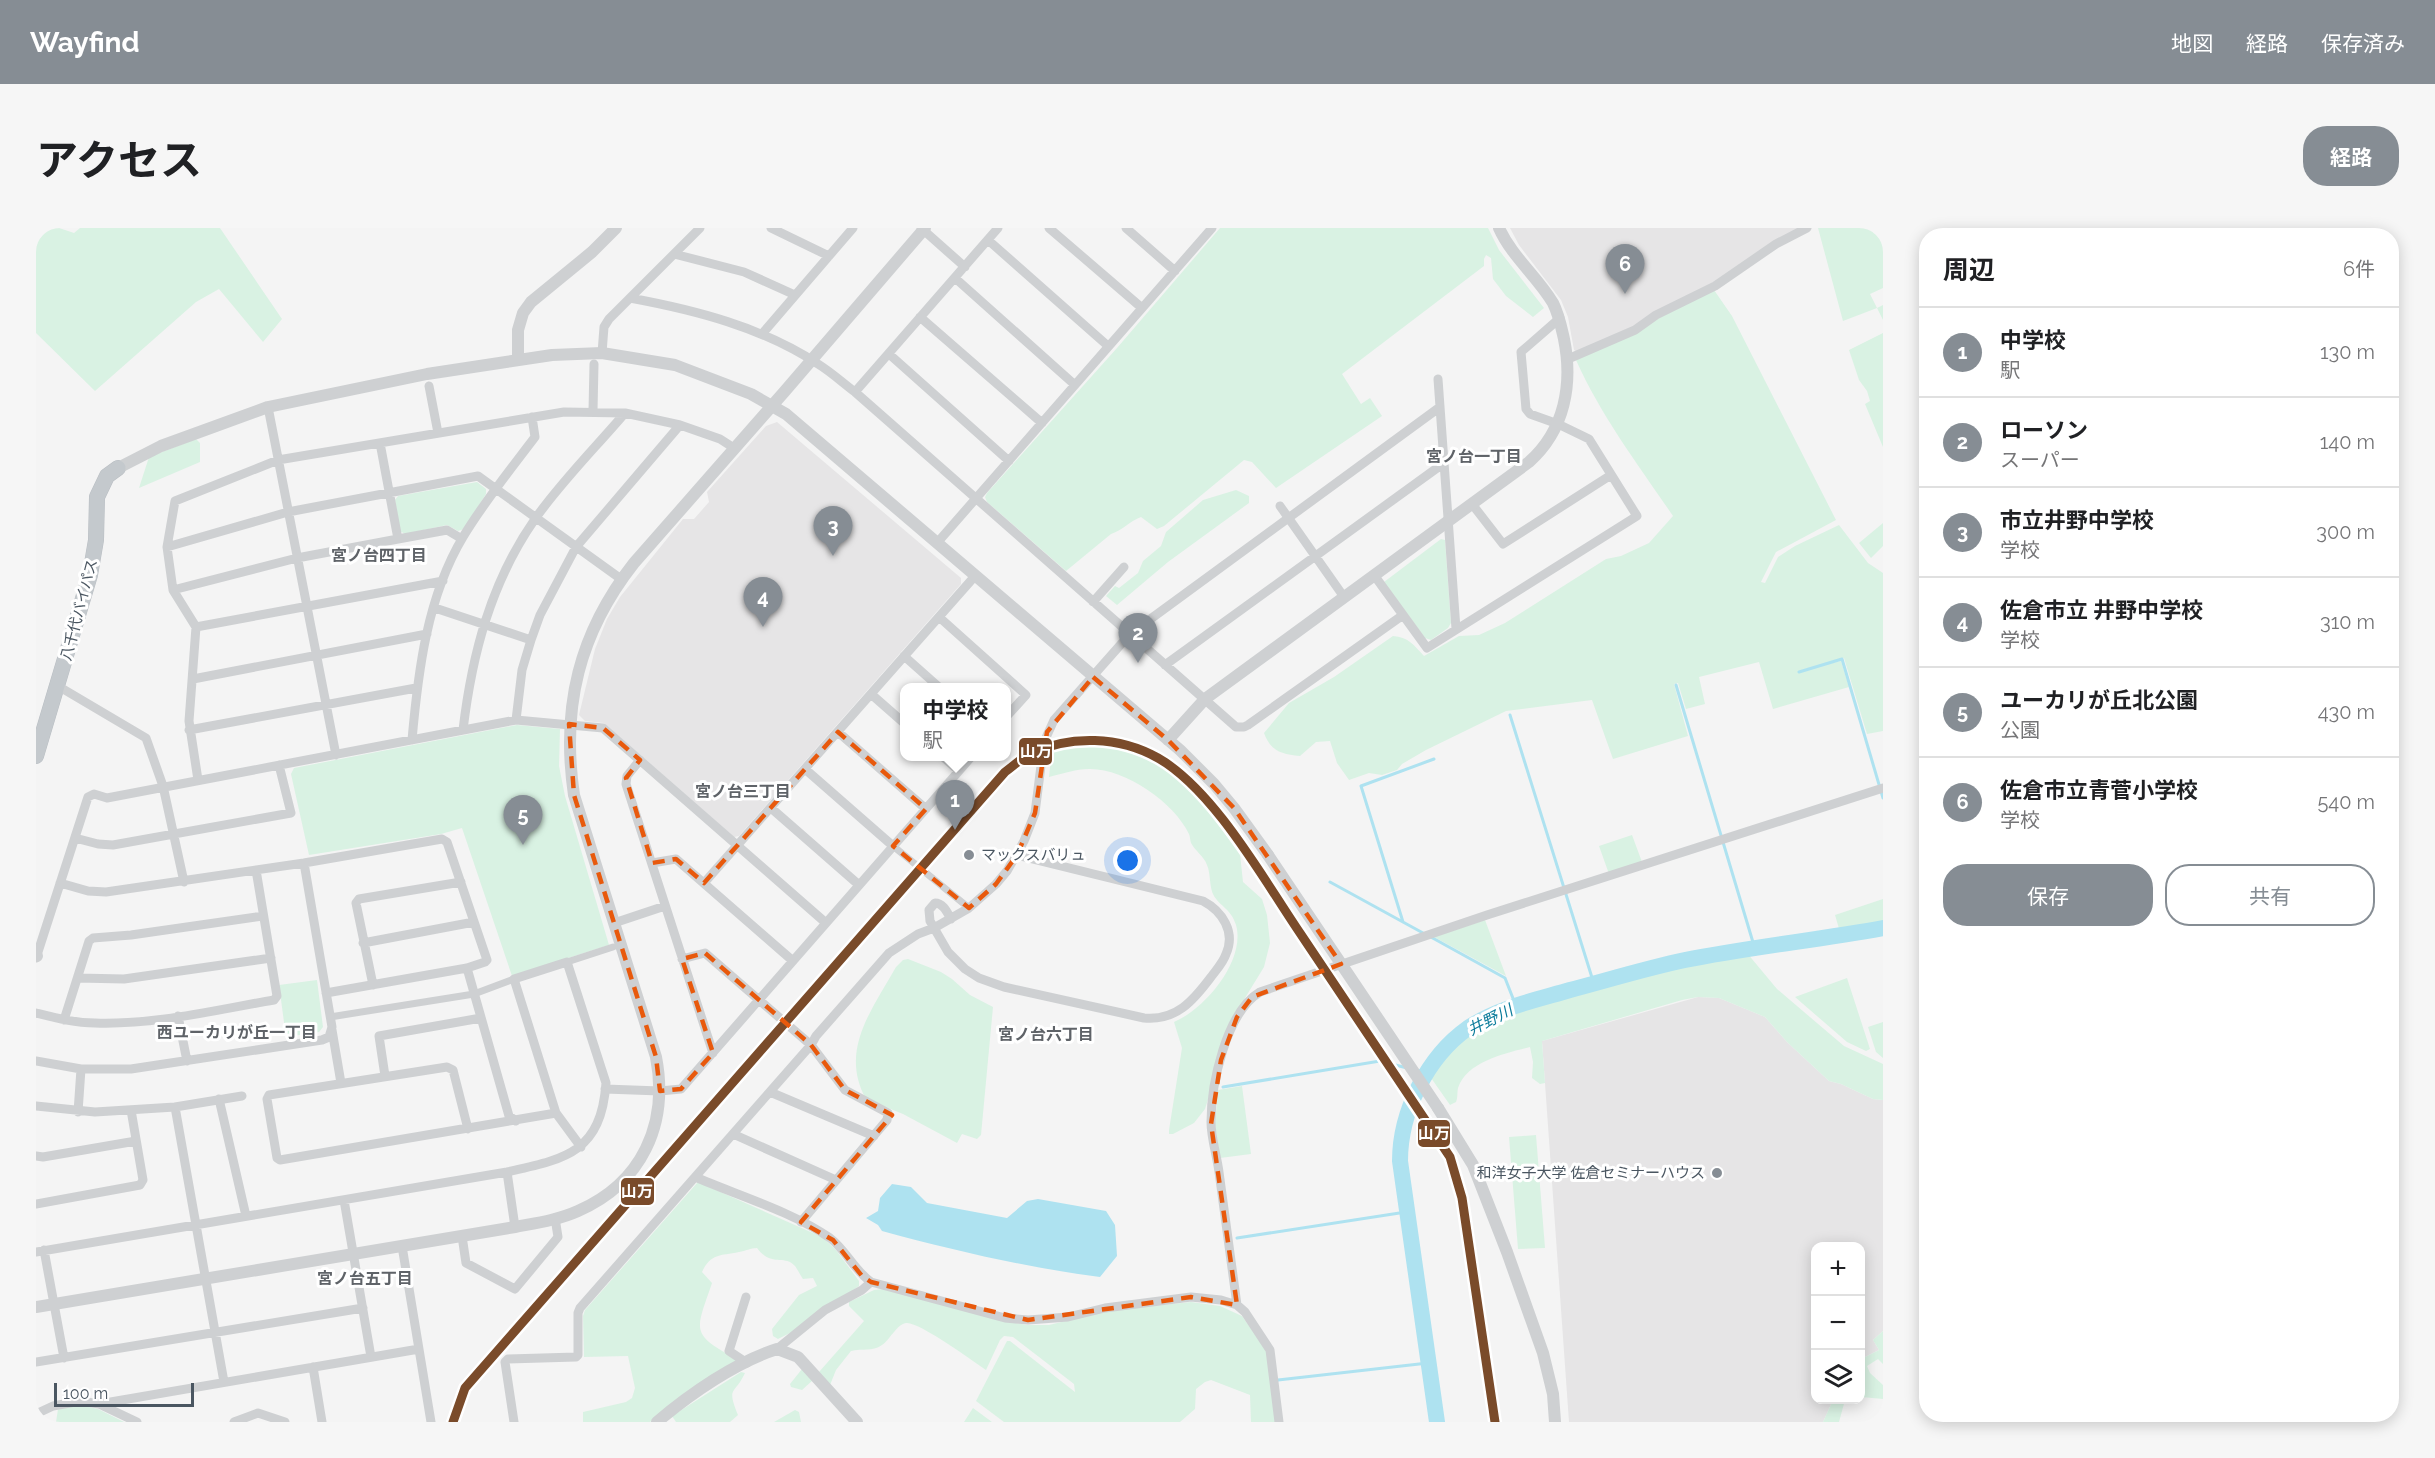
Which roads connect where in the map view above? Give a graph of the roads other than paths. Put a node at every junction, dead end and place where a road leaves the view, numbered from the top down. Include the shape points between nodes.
1 (616, 228) edge
2 (771, 228) edge
3 (853, 228) edge
4 (998, 228) edge
5 (1049, 228) edge
6 (1126, 228) edge
7 (1499, 228) edge
8 (1807, 228) edge
9 (923, 229) edge
10 (694, 230) edge
11 (1206, 230) edge
12 (988, 240) junction
13 (674, 254) junction
14 (829, 256) junction
15 (965, 267) junction
16 (1174, 270) junction
17 (954, 278) junction
18 (795, 295) junction
19 (630, 298) junction
20 (1142, 308) junction
21 (921, 317) junction
22 (1560, 318) junction
23 (762, 334) junction
24 (1108, 346) junction
25 (602, 353) junction
26 (889, 354) junction
27 (518, 359) junction
28 (1568, 359) junction
29 (811, 360) junction
30 (594, 364) dead end
31 (1438, 379) dead end
32 (1075, 385) junction
33 (429, 386) dead end
34 (855, 392) junction
35 (773, 405) junction
36 (268, 407) junction
37 (1440, 407) junction
38 (593, 411) junction
39 (625, 413) junction
40 (532, 417) junction
41 (1042, 423) junction
42 (1558, 424) junction
43 (680, 425) junction
44 (438, 433) junction
45 (380, 443) junction
46 (734, 448) junction
47 (278, 460) junction
48 (1009, 461) junction
49 (1444, 463) junction
50 (118, 468) joint
51 (1611, 475) junction
52 (496, 489) junction
53 (390, 494) junction
54 (976, 499) junction
55 (1472, 504) junction
56 (1280, 506) dead end
57 (288, 512) junction
58 (536, 518) junction
59 (1288, 518) junction
60 (1448, 522) junction
61 (398, 538) junction
62 (462, 538) junction
63 (937, 543) junction
64 (167, 547) junction
65 (576, 547) junction
66 (1315, 556) junction
67 (297, 558) junction
68 (1124, 567) dead end
69 (975, 576) junction
70 (1374, 576) junction
71 (621, 579) junction
72 (443, 580) junction
73 (173, 590) junction
74 (1344, 597) junction
75 (1093, 602) junction
76 (307, 606) junction
77 (435, 608) junction
78 (1403, 615) junction
79 (939, 617) junction
80 (483, 624) junction
81 (196, 627) junction
82 (1456, 629) junction
83 (427, 634) junction
84 (1130, 634) junction
85 (531, 640) junction
86 (316, 655) junction
87 (904, 656) junction
88 (1165, 665) junction
89 (1093, 677) junction
90 (193, 679) junction
91 (935, 683) edge
92 (58, 686) junction
93 (416, 688) junction
94 (871, 694) junction
95 (1204, 699) junction
96 (326, 705) junction
97 (1011, 712) edge
98 (900, 719) edge
99 (516, 720) junction
100 (569, 724) junction
101 (189, 730) junction
102 (463, 730) junction
103 (838, 732) junction
104 (412, 740) junction
105 (1168, 740) junction
106 (336, 755) junction
107 (36, 756) edge
108 (640, 760) junction
109 (948, 761) edge
110 (968, 761) edge
111 (279, 765) junction
112 (805, 769) junction
113 (959, 771) junction
114 (198, 780) junction
115 (163, 786) junction
116 (1883, 788) edge
117 (771, 808) junction
118 (926, 809) junction
119 (173, 833) junction
120 (75, 838) junction
121 (738, 845) junction
122 (893, 846) junction
123 (1017, 855) junction
124 (304, 863) junction
125 (651, 863) junction
126 (256, 870) junction
127 (184, 882) junction
128 (461, 882) junction
129 (60, 883) junction
130 (704, 883) junction
131 (859, 885) junction
132 (665, 906) junction
133 (969, 908) junction
134 (263, 916) junction
135 (951, 919) junction
136 (620, 921) dead end
137 (474, 922) junction
138 (826, 923) junction
139 (934, 928) junction
140 (363, 943) junction
141 (613, 947) dead end
142 (36, 957) edge
143 (271, 958) junction
144 (682, 959) junction
145 (793, 961) junction
146 (567, 962) junction
147 (467, 968) junction
148 (78, 978) junction
149 (514, 980) junction
150 (373, 986) junction
151 (326, 993) junction
152 (474, 994) junction
153 (759, 1000) junction
154 (36, 1013) edge
155 (178, 1016) junction
156 (481, 1018) junction
157 (64, 1020) junction
158 (331, 1022) junction
159 (811, 1045) junction
160 (713, 1053) junction
161 (36, 1061) edge
162 (187, 1061) junction
163 (81, 1069) junction
164 (385, 1076) junction
165 (341, 1083) junction
166 (605, 1089) junction
167 (660, 1091) junction
168 (770, 1092) junction
169 (242, 1096) dead end
170 (219, 1099) junction
171 (36, 1106) edge
172 (175, 1107) junction
173 (131, 1110) junction
174 (78, 1112) junction
175 (556, 1113) junction
176 (516, 1121) junction
177 (468, 1129) junction
178 (733, 1134) junction
179 (874, 1136) junction
180 (136, 1141) junction
181 (581, 1148) junction
182 (36, 1156) edge
183 (507, 1172) junction
184 (695, 1177) junction
185 (837, 1180) junction
186 (344, 1200) junction
187 (36, 1204) edge
188 (246, 1216) junction
189 (555, 1218) junction
190 (801, 1222) junction
191 (196, 1225) junction
192 (515, 1227) junction
193 (462, 1236) junction
194 (402, 1246) junction
195 (40, 1251) edge
196 (353, 1254) junction
197 (206, 1278) junction
198 (871, 1282) junction
199 (746, 1297) dead end
200 (54, 1304) junction
201 (1237, 1305) junction
202 (36, 1306) edge
203 (363, 1308) junction
204 (216, 1333) junction
205 (419, 1349) junction
206 (777, 1349) junction
207 (371, 1357) junction
208 (64, 1358) junction
209 (36, 1362) edge
210 (747, 1363) junction
211 (313, 1367) junction
212 (225, 1382) junction
213 (99, 1404) junction
214 (37, 1416) edge
215 (137, 1422) edge
216 (234, 1422) edge
217 (285, 1422) edge
218 (322, 1422) edge
219 (431, 1422) edge
220 (514, 1422) edge
221 (657, 1422) edge
222 (857, 1422) edge
223 (1280, 1422) edge
224 (1555, 1422) edge

1 - 27 street via 531,302 518,330
2 - 14 street
3 - 14 street
4 - 12 street
5 - 20 street
6 - 16 street
7 - 22 street
8 - 28 street via 1635,330
9 - 15 street
9 - 29 street
10 - 13 street
11 - 16 street
12 - 15 street
12 - 24 street
13 - 18 street via 744,272
13 - 19 street
14 - 18 street
15 - 17 street
16 - 20 street
17 - 21 street
17 - 32 street
18 - 23 street
19 - 23 street via 718,318
19 - 25 street via 604,327
20 - 24 street
21 - 26 street
21 - 41 street
22 - 28 street
22 - 42 street via 1521,352 1526,409
23 - 29 street
24 - 32 street
25 - 27 street
25 - 35 street via 675,365
26 - 34 street
26 - 48 street
27 - 36 street
28 - 42 street via 1566,396
29 - 34 street
29 - 35 street
30 - 38 street
31 - 37 street
32 - 41 street
33 - 44 street
34 - 54 street
35 - 46 street
35 - 63 street
36 - 47 street
36 - 50 street via 161,446
37 - 49 street
37 - 59 street
38 - 39 street
38 - 40 street
39 - 43 street
39 - 58 street
40 - 44 street
40 - 52 street via 535,437
41 - 48 street
42 - 51 street via 1589,439
42 - 55 street via 1535,456
43 - 46 street
43 - 65 street
44 - 45 street
45 - 47 street
45 - 53 street
46 - 71 street
47 - 57 street
47 - 64 street via 175,501
48 - 54 street
49 - 60 street
49 - 66 street
50 - 92 highway, 八千代バイパス via 107,476 97,496 94,560
51 - 55 street via 1503,544
51 - 82 street via 1637,516
52 - 53 street via 478,476
52 - 58 street
52 - 62 street
53 - 57 street
53 - 61 street
54 - 63 street
54 - 75 street
55 - 60 street
56 - 59 street
57 - 64 street
57 - 67 street
58 - 65 street
58 - 80 street via 497,587
59 - 66 street
59 - 84 street
60 - 70 street
60 - 82 street
61 - 62 street via 447,530
61 - 67 street
62 - 72 street
63 - 69 street
64 - 73 street
65 - 71 street
65 - 85 street via 549,595
66 - 74 street
66 - 88 street
67 - 73 street
67 - 76 street
68 - 75 street
69 - 79 street
69 - 89 street
70 - 74 street
70 - 78 street
71 - 100 street via 586,645
72 - 76 street
72 - 77 street
73 - 81 street
74 - 95 street
75 - 84 street
76 - 81 street
76 - 86 street
77 - 80 street
77 - 83 street
78 - 82 street via 1427,648
78 - 95 street via 1244,728 1236,727
79 - 87 street
79 - 97 street via 1026,695
80 - 85 street
80 - 102 street
81 - 90 street
83 - 86 street
83 - 93 street
84 - 88 street
84 - 89 street
85 - 99 street via 522,670
86 - 90 street
86 - 96 street
87 - 91 street
87 - 94 street
88 - 95 street
89 - 105 street
89 - 123 street via 1054,720 1044,742 1030,826
90 - 101 street
92 - 107 highway, 八千代バイパス
92 - 115 street via 142,734 150,744
93 - 96 street
93 - 104 street
94 - 98 street
94 - 103 street
95 - 105 street
96 - 101 street
96 - 106 street
99 - 100 street
99 - 102 street
100 - 108 street via 603,728
100 - 167 street via 574,795 656,1057
101 - 114 street
102 - 104 street
103 - 112 street
103 - 118 street
104 - 106 street
105 - 224 street, bridge via 1214,784 1268,855 1473,1165 1543,1353
106 - 111 street
108 - 121 street
108 - 125 street via 627,776 626,784
109 - 113 street
110 - 113 street
111 - 114 street
111 - 119 street via 291,813
112 - 117 street
112 - 122 street
113 - 118 street
114 - 115 street
115 - 119 street
115 - 120 street via 107,798 94,794 88,797
116 - 201 street via 1476,919 1252,997 1237,1017 1221,1060 1211,1124
117 - 121 street
117 - 131 street
118 - 122 street
119 - 120 street via 113,844
119 - 127 street
120 - 129 street
121 - 130 street
121 - 138 street
122 - 131 street
122 - 133 street
123 - 133 street via 996,884
123 - 139 street via 1203,901 1225,921 1229,937 1225,957 1188,1006 1167,1016 1144,1018 990,983 956,961
124 - 126 street
124 - 128 street via 441,839 447,842
124 - 151 street
125 - 130 street via 676,859
125 - 132 street
126 - 127 street
126 - 134 street
127 - 129 street via 106,892
128 - 137 street
128 - 140 street via 358,899
129 - 142 street
130 - 145 street
131 - 138 street
132 - 136 street
132 - 144 street
133 - 135 street
134 - 143 street
134 - 148 street via 93,938
135 - 139 street
135 - 139 street via 943,906 934,903 929,915
137 - 140 street
137 - 147 street via 487,960
138 - 145 street
139 - 159 street via 918,934 879,962
140 - 150 street
141 - 146 street
143 - 148 street via 124,979
143 - 155 street via 277,996 274,1000
144 - 153 street via 705,953
144 - 160 street
145 - 153 street
146 - 149 street
146 - 166 street via 605,1077
147 - 150 street
147 - 152 street
148 - 157 street
149 - 152 street
149 - 175 street
150 - 151 street
151 - 158 street
152 - 156 street
152 - 158 street
153 - 159 street
153 - 160 street
154 - 157 street
155 - 157 street via 119,1023
155 - 162 street
156 - 164 street via 379,1036
156 - 176 street via 509,1116
158 - 162 street via 329,1036 322,1040
158 - 165 street
159 - 168 street
159 - 179 street via 845,1090 888,1113 888,1120
160 - 167 street via 681,1089
161 - 163 street
162 - 163 street via 131,1069
163 - 174 street
164 - 165 street
164 - 177 street via 447,1067 453,1070
165 - 177 street via 269,1095 277,1158
166 - 167 street
166 - 181 street via 598,1118
167 - 189 street via 655,1129 627,1176 591,1205
168 - 178 street
168 - 179 street
169 - 170 street
170 - 172 street
170 - 188 street
171 - 174 street
172 - 173 street
172 - 191 street
173 - 174 street
173 - 180 street
175 - 176 street
175 - 181 street
176 - 177 street
178 - 184 street
178 - 185 street
179 - 185 street
180 - 182 street via 43,1158
180 - 187 street via 143,1180 140,1185
181 - 183 street via 557,1160
183 - 186 street
183 - 192 street
184 - 190 street
184 - 220 street via 580,1308 576,1357 505,1362
185 - 190 street
186 - 188 street
186 - 196 street
188 - 191 street
189 - 192 street
189 - 193 street via 558,1237 515,1289 466,1263
190 - 198 street via 833,1240
191 - 195 street
191 - 197 street
192 - 193 street
193 - 194 street
194 - 196 street
194 - 205 street
195 - 200 street
196 - 197 street
196 - 203 street
197 - 200 street
197 - 204 street
198 - 201 street via 1005,1318 1028,1320 1191,1297
198 - 206 street via 825,1310
199 - 210 street via 729,1351
200 - 202 street
200 - 208 street
201 - 223 street via 1270,1350
203 - 204 street
203 - 207 street
204 - 208 street
204 - 212 street
205 - 207 street
205 - 219 street
206 - 210 street
206 - 222 street via 798,1357
207 - 211 street
208 - 209 street
210 - 221 street via 678,1404
211 - 212 street
211 - 218 street
212 - 213 street
213 - 214 street via 81,1401 53,1406
213 - 215 street
216 - 217 street via 258,1413

